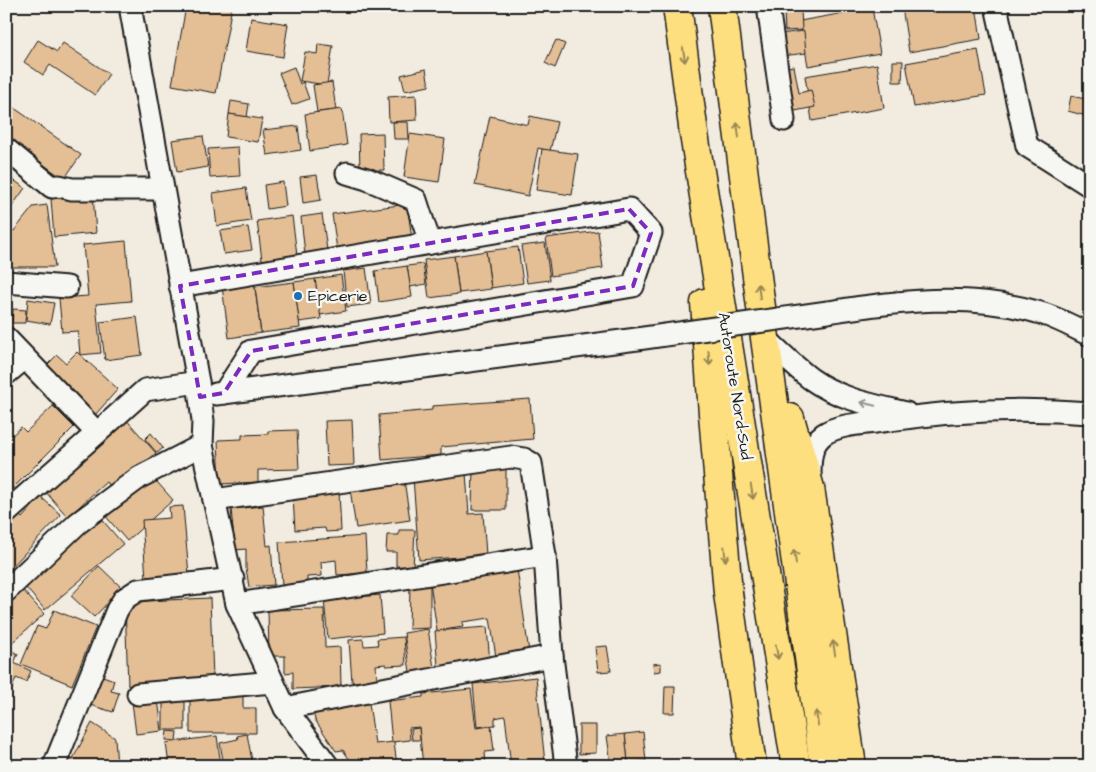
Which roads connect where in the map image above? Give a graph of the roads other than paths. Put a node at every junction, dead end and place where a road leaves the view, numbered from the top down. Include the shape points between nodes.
1 (130, 6) edge
2 (677, 6) edge
3 (722, 6) edge
4 (768, 6) edge
5 (996, 6) edge
6 (784, 120) dead end
7 (694, 134) junction
8 (6, 149) edge
9 (347, 173) dead end
10 (1090, 186) edge
11 (162, 189) junction
12 (430, 243) junction
13 (6, 282) edge
14 (67, 286) dead end
15 (180, 286) junction
16 (1090, 335) edge
17 (6, 338) edge
18 (767, 350) junction
19 (25, 358) junction
20 (6, 374) edge
21 (199, 389) junction
22 (224, 393) junction
23 (1090, 413) edge
24 (916, 416) junction
25 (97, 434) junction
26 (202, 446) junction
27 (810, 488) junction
28 (214, 500) junction
29 (6, 513) edge
30 (545, 556) junction
31 (233, 580) junction
32 (6, 591) edge
33 (728, 592) junction
34 (237, 604) junction
35 (552, 656) junction
36 (273, 682) junction
37 (138, 694) dead end
38 (285, 708) junction
39 (54, 766) edge
40 (326, 766) edge
41 (566, 766) edge
42 (742, 766) edge
43 (752, 766) edge
44 (796, 766) edge
45 (824, 766) edge
46 (852, 766) edge

1 - 11 street
2 -> 7 highway, Autoroute Nord-Sud
18 -> 3 highway
4 - 6 street
5 - 10 street via 1027,146
7 -> 33 highway
7 -> 44 highway, Autoroute Nord-Sud
8 - 11 street via 52,187
9 - 12 street via 367,178 416,200
11 - 15 street
12 - 15 street
12 - 22 street via 629,209 651,233 633,286 251,351
13 - 14 street
15 - 21 street
16 - 22 street, bridge via 1037,312 1002,304 935,300 880,304
17 - 19 street
24 -> 18 street via 857,401 830,390
18 - 27 highway
45 -> 18 highway
19 - 20 street
19 - 25 street
21 - 22 street
21 - 25 street via 145,390
21 - 26 street
23 - 24 street via 996,411
24 - 27 street via 856,424 825,434 812,452
25 - 29 street
26 - 28 street
26 - 32 street via 140,477 86,517
46 -> 27 highway
28 - 30 street via 511,457 524,458 531,463
28 - 31 street
30 - 34 street
30 - 35 street
31 - 34 street
31 - 39 street via 138,590 124,599
33 - 42 highway via 742,729
33 - 43 highway
34 - 36 street
35 - 38 street
35 - 41 street
36 - 37 street
36 - 38 street
38 - 40 street

